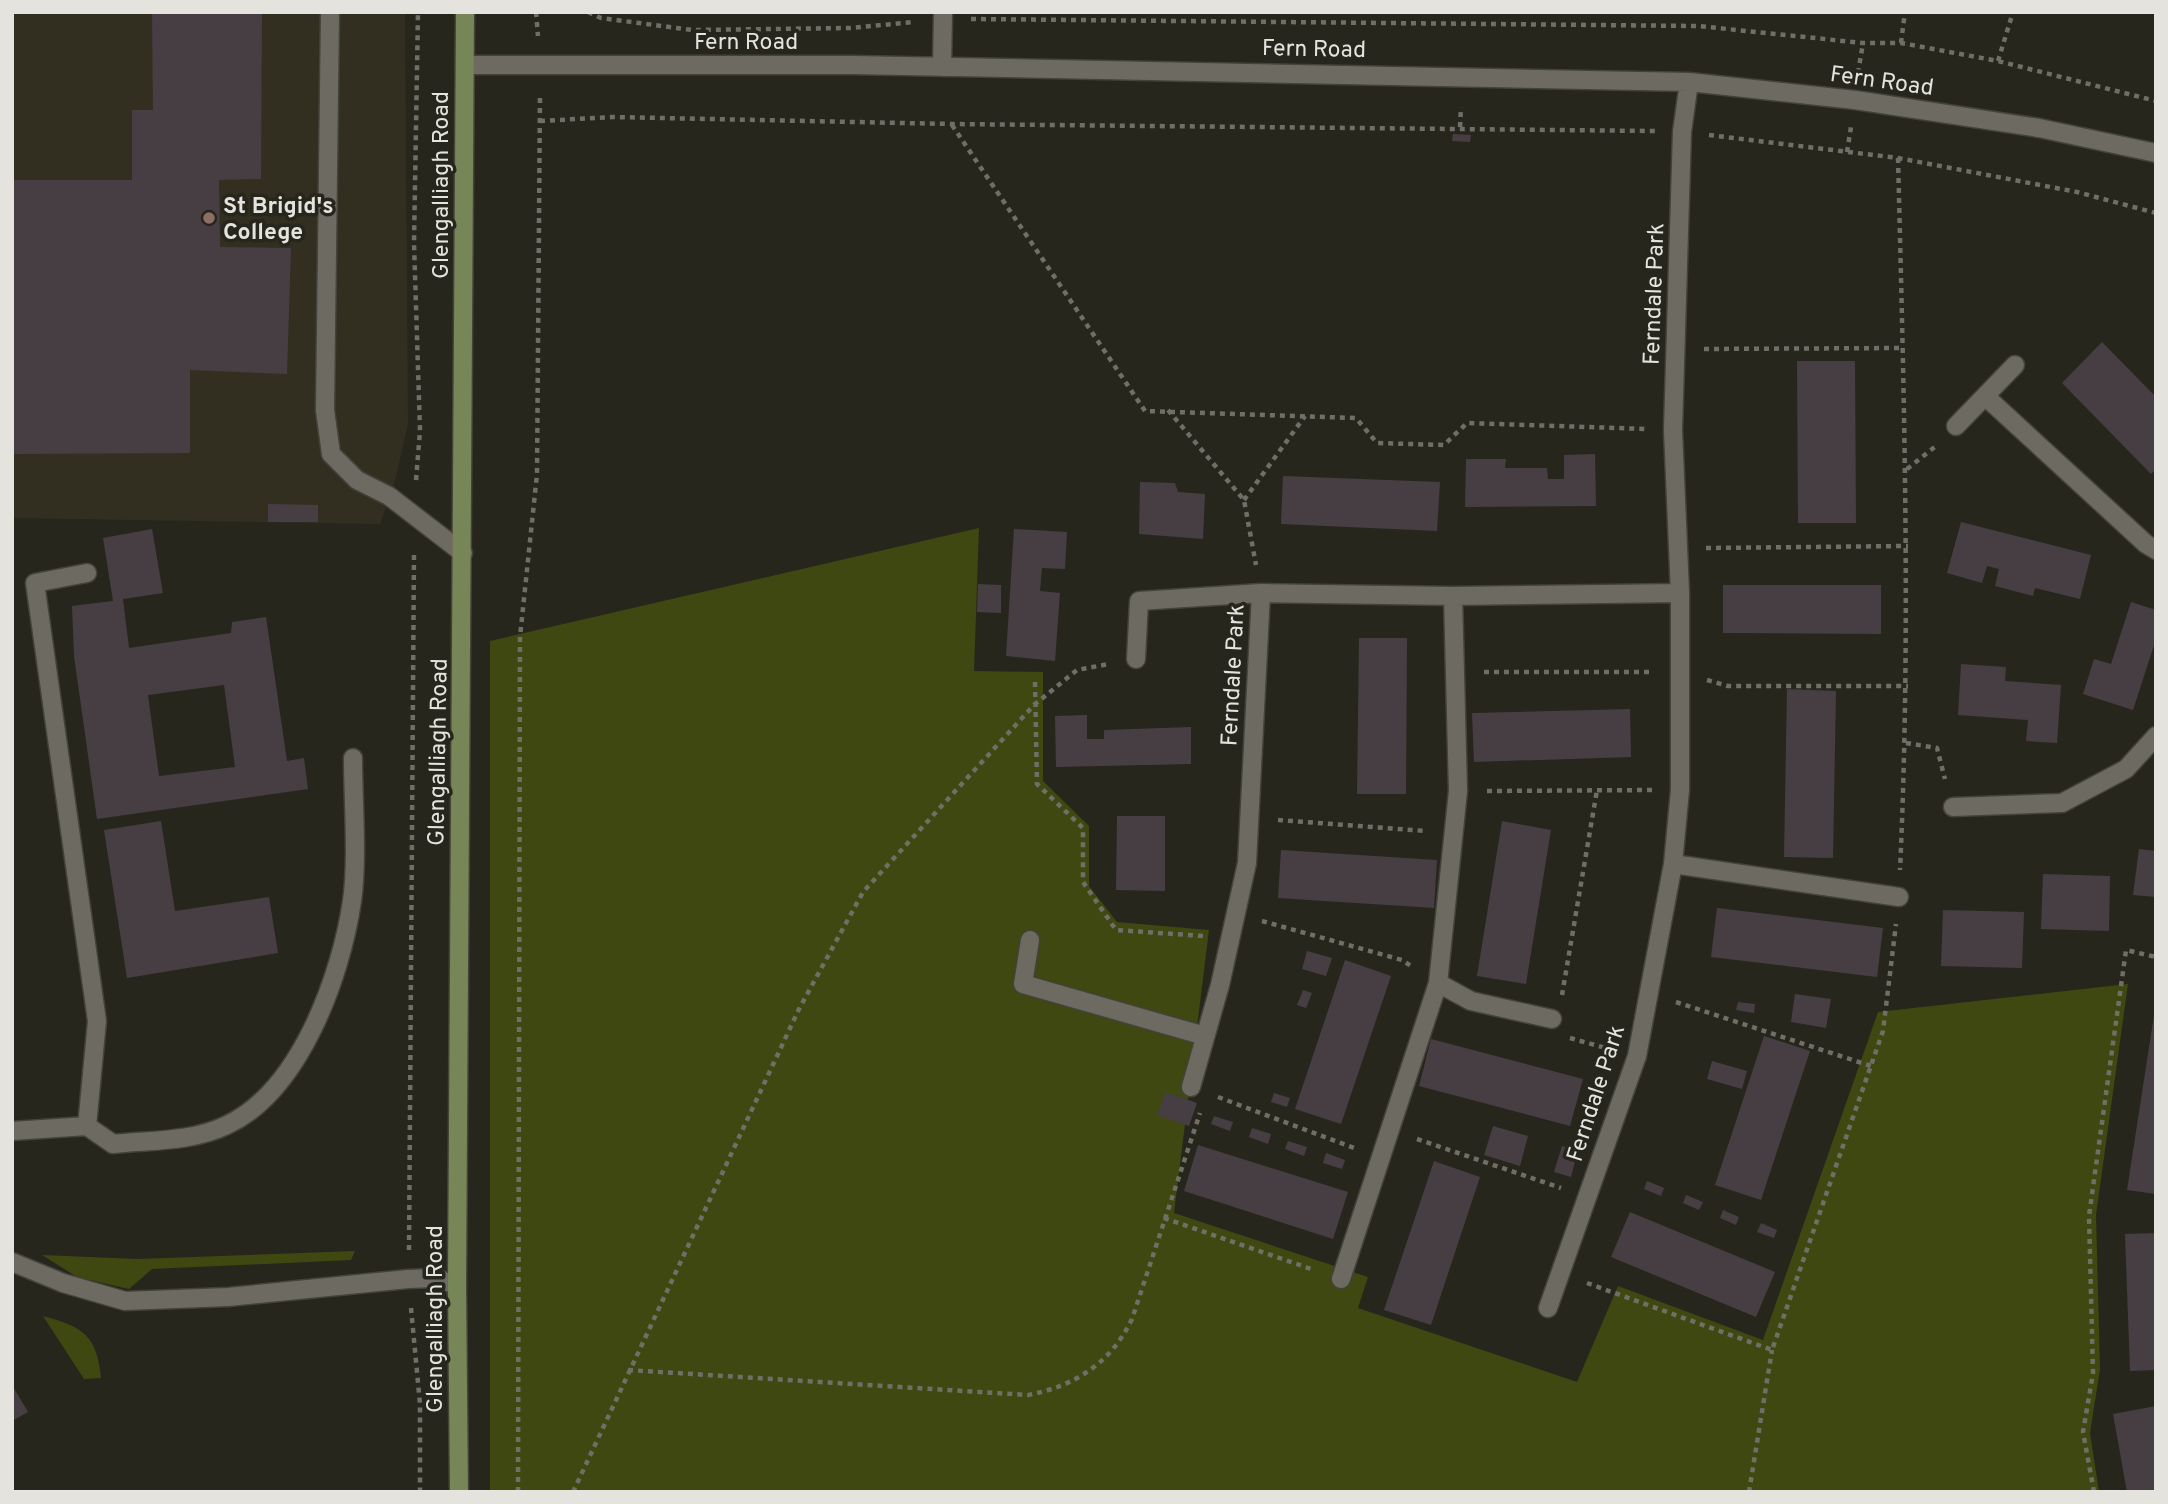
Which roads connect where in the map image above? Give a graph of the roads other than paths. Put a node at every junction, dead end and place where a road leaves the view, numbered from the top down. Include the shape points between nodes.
1 (330, 12) edge
2 (465, 12) edge
3 (942, 16) edge
4 (465, 65) junction
5 (942, 67) junction
6 (1689, 82) junction
7 (2156, 153) edge
8 (2015, 365) dead end
9 (1985, 396) junction
10 (1956, 426) road end
11 (2156, 550) edge
12 (463, 553) junction
13 (87, 573) dead end
14 (1261, 593) junction
15 (1680, 593) junction
16 (1452, 596) junction
17 (1136, 659) road end
18 (2156, 736) edge
19 (353, 758) dead end
20 (1953, 807) road end
21 (1673, 864) junction
22 (1899, 897) road end
23 (1030, 940) dead end
24 (1438, 983) junction
25 (1552, 1019) road end
26 (1205, 1036) junction
27 (1198, 1089) road end
28 (87, 1125) junction
29 (12, 1131) edge
30 (12, 1262) edge
31 (1341, 1279) road end
32 (457, 1285) junction
33 (1548, 1308) dead end
34 (460, 1492) edge

1 - 12 street via 325,410 331,454 357,480 388,496
2 - 4 main road, Glengalliagh Road
3 - 5 street
4 - 5 street, Fern Road
4 - 12 main road, Glengalliagh Road
5 - 6 street, Fern Road
6 - 7 street, Fern Road via 1855,100 2012,124
6 - 15 street, Ferndale Park via 1682,132 1673,430
8 - 9 street
9 - 10 street
9 - 11 street
12 - 32 main road, Glengalliagh Road
13 - 28 street via 35,583 97,1021
14 - 16 street, Ferndale Park
14 - 17 street via 1139,601
14 - 26 street, Ferndale Park via 1247,863
15 - 16 street, Ferndale Park
15 - 21 street, Ferndale Park via 1680,790
16 - 24 street via 1458,791
18 - 20 street via 2126,769 2062,803
19 - 28 street via 352,900 331,980 311,1032 282,1081 253,1111 194,1137 113,1143
21 - 22 street
21 - 33 street, Ferndale Park via 1637,1056
23 - 26 street via 1023,984
24 - 25 street via 1471,1001
24 - 31 street
26 - 27 street, Ferndale Park
28 - 29 street
30 - 32 street via 125,1301 228,1297 408,1279 434,1278
32 - 34 main road, Glengalliagh Road

